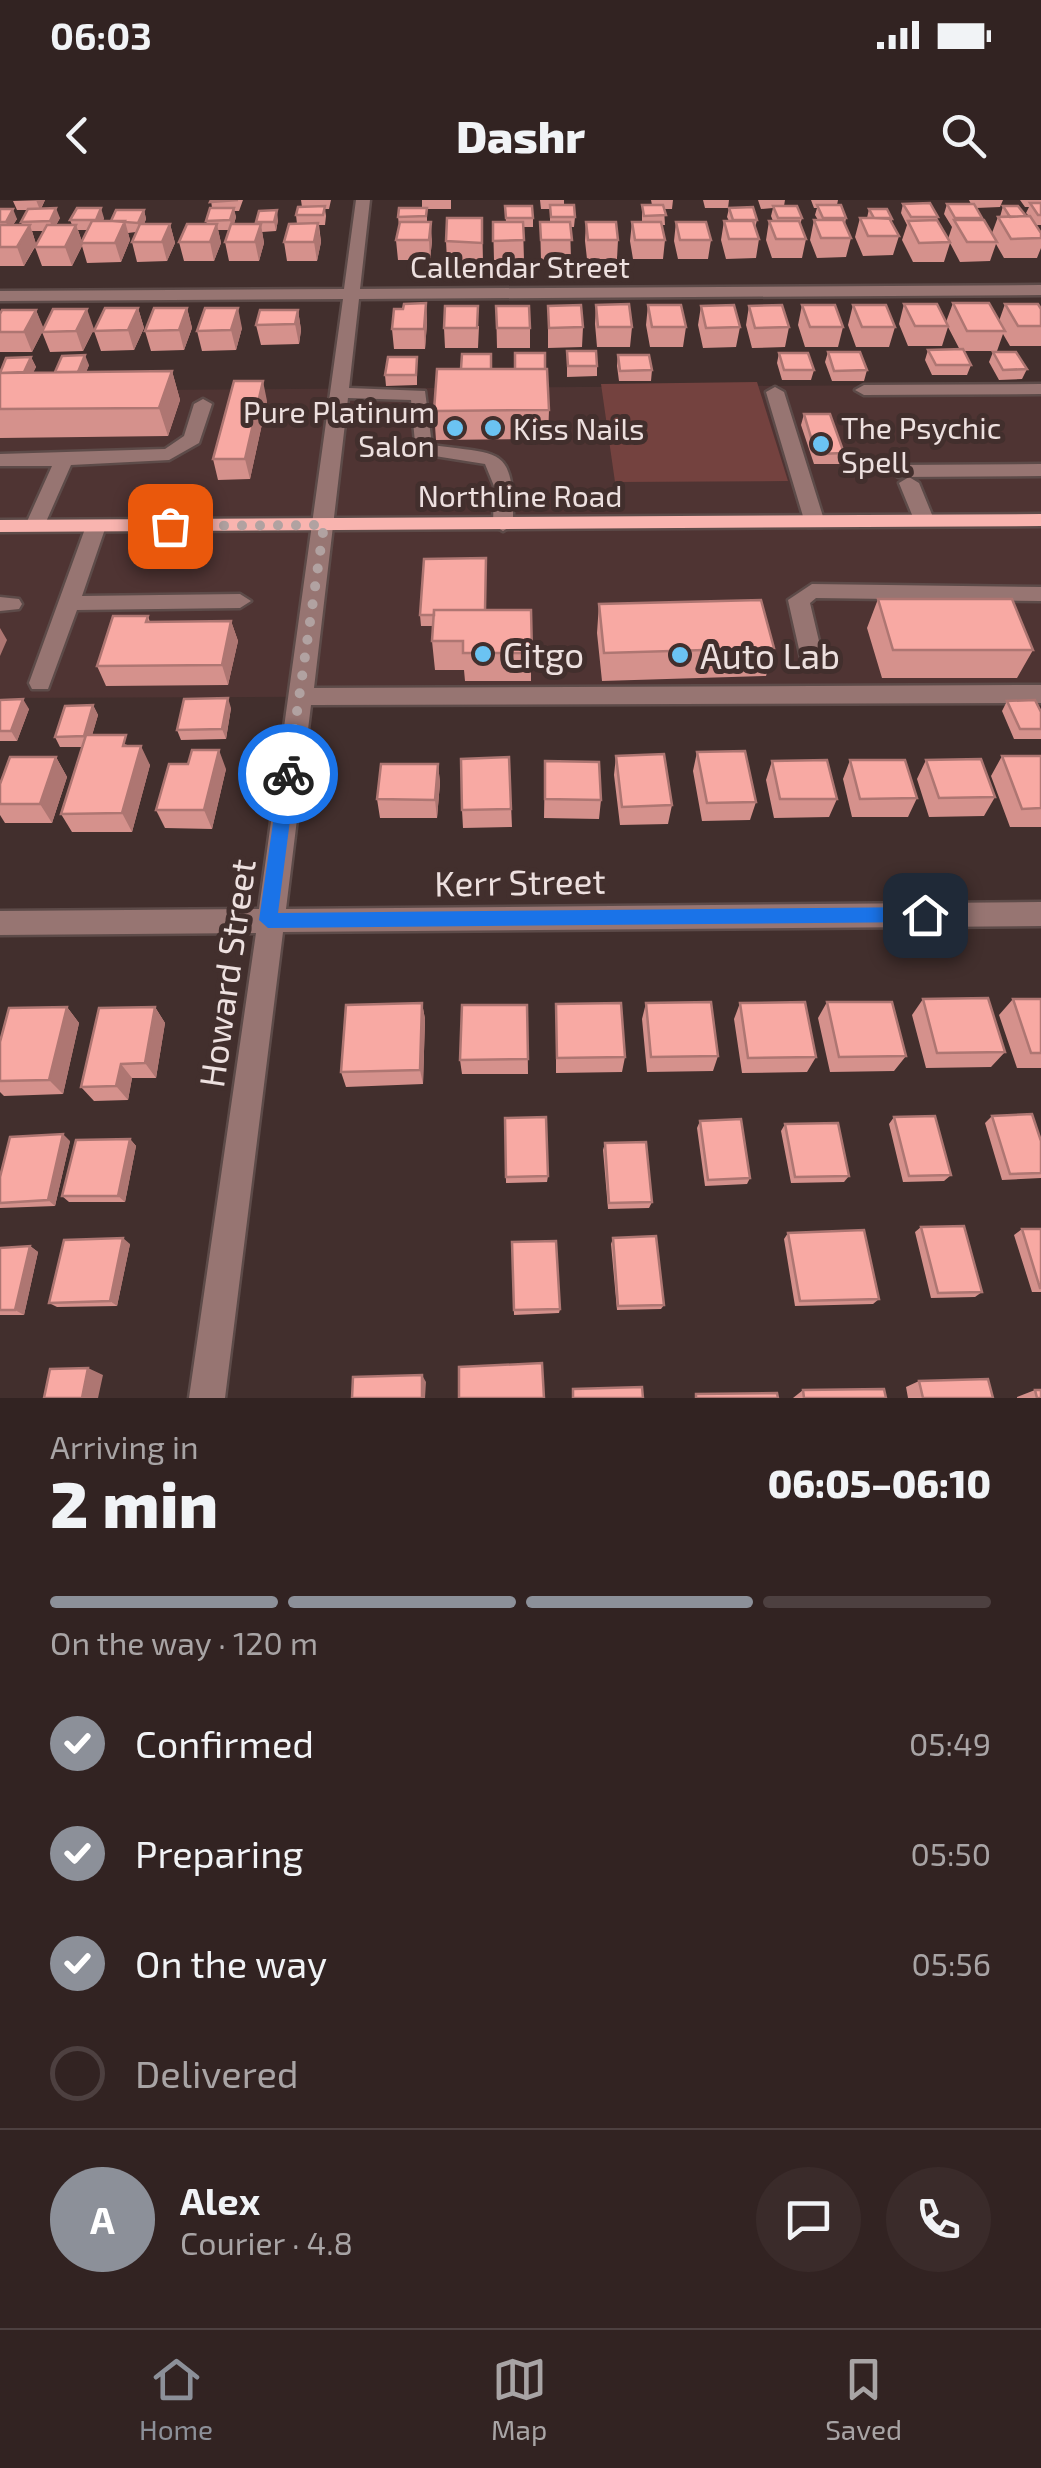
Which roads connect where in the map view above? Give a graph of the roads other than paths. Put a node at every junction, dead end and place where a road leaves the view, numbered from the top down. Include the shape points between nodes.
1 (363, 200) edge
2 (1041, 290) edge
3 (350, 294) junction
4 (0, 296) edge
5 (1041, 388) edge
6 (864, 390) dead end
7 (774, 392) dead end
8 (339, 393) junction
9 (203, 404) dead end
10 (0, 460) edge
11 (64, 460) junction
12 (1041, 470) edge
13 (1041, 520) edge
14 (816, 522) junction
15 (926, 522) junction
16 (324, 525) junction
17 (0, 526) edge
18 (35, 526) junction
19 (96, 526) junction
20 (503, 526) junction
21 (1041, 594) edge
22 (240, 601) dead end
23 (68, 603) junction
24 (812, 658) dead end
25 (40, 683) dead end
26 (1041, 694) edge
27 (298, 697) junction
28 (1041, 914) edge
29 (268, 920) junction
30 (0, 923) edge
31 (207, 1398) edge

1 - 3 street, Howard Street
2 - 3 street, Callendar Street
3 - 4 street, Callendar Street
3 - 8 street, Howard Street
5 - 6 street
7 - 14 street
8 - 16 street, Howard Street
8 - 20 street via 419,395 423,449 492,459 504,486
9 - 11 street via 192,438 169,454
10 - 11 street
11 - 18 street
12 - 15 street via 903,477
13 - 15 main road, Northline Road
14 - 15 main road, Northline Road
14 - 20 main road, Northline Road
16 - 19 main road, Northline Road
16 - 20 main road, Northline Road
16 - 27 street, Howard Street
17 - 18 main road, Northline Road
18 - 19 main road, Northline Road
19 - 23 street
21 - 24 street via 812,591 799,600
22 - 23 street
23 - 25 street
26 - 27 street
27 - 29 street, Howard Street
28 - 29 street, Kerr Street
29 - 30 street, Kerr Street
29 - 31 street, Howard Street

